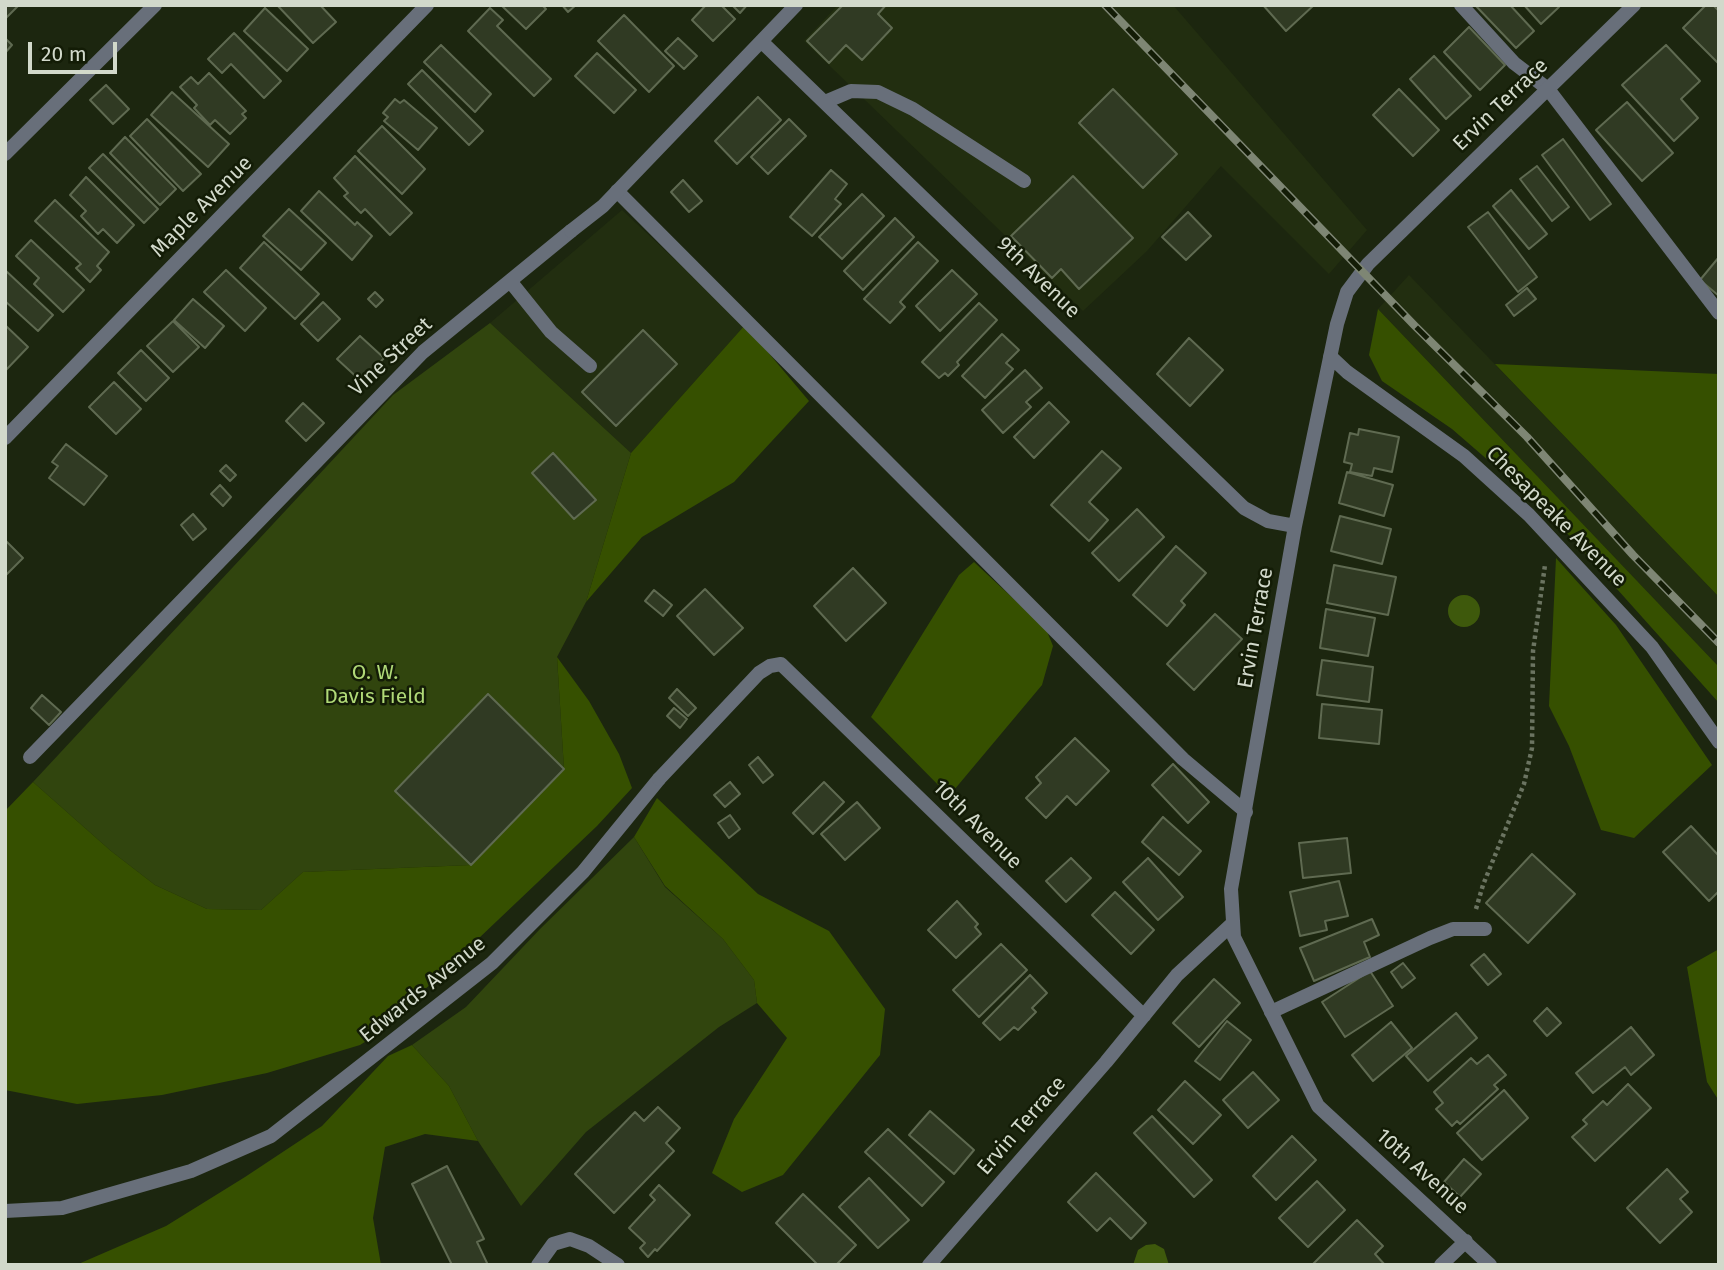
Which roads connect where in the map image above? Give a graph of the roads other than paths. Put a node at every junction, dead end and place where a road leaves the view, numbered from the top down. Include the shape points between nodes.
1 (155, 5) edge
2 (427, 5) edge
3 (796, 5) edge
4 (1461, 5) edge
5 (1634, 5) edge
6 (762, 42) junction
7 (1548, 89) junction
8 (825, 102) junction
9 (5, 154) edge
10 (1024, 181) dead end
11 (617, 191) junction
12 (510, 281) junction
13 (1719, 313) edge
14 (1330, 356) junction
15 (590, 366) dead end
16 (5, 438) edge
17 (1295, 526) junction
18 (781, 664) joint
19 (1719, 742) edge
20 (30, 757) dead end
21 (1246, 812) junction
22 (1231, 925) junction
23 (1478, 928) road end
24 (1271, 1012) junction
25 (1144, 1016) junction
26 (5, 1211) edge
27 (1466, 1241) junction
28 (538, 1265) edge
29 (618, 1265) edge
30 (929, 1265) edge
31 (1441, 1265) edge
32 (1490, 1265) edge

1 - 9 street
2 - 16 street, Maple Avenue
3 - 6 street, Vine Street
4 - 7 street via 1514,62
5 - 7 street, Ervin Terrace
6 - 8 street, 9th Avenue
6 - 11 street, Vine Street
7 - 13 street
7 - 14 street, Ervin Terrace via 1368,264 1347,292
8 - 10 street via 851,91 877,92 913,109
8 - 17 street, 9th Avenue via 1244,509 1268,521
11 - 12 street, Vine Street
11 - 21 street via 1174,749
12 - 15 street via 551,332
12 - 20 street, Vine Street via 414,361
14 - 17 street, Ervin Terrace
14 - 19 street, Chesapeake Avenue via 1464,456 1549,536 1652,648
17 - 21 street, Ervin Terrace
18 - 25 street, 10th Avenue
18 - 26 street, Edwards Avenue via 759,673 659,779 583,872 492,963 271,1136 191,1171 62,1208
21 - 22 street, Ervin Terrace via 1231,889
22 - 24 street, 10th Avenue
22 - 25 street, Ervin Terrace via 1177,975
23 - 24 street via 1430,938
24 - 27 street, 10th Avenue via 1318,1106
25 - 30 street, Ervin Terrace
27 - 31 street
27 - 32 street, 10th Avenue
28 - 29 street via 553,1244 570,1238

